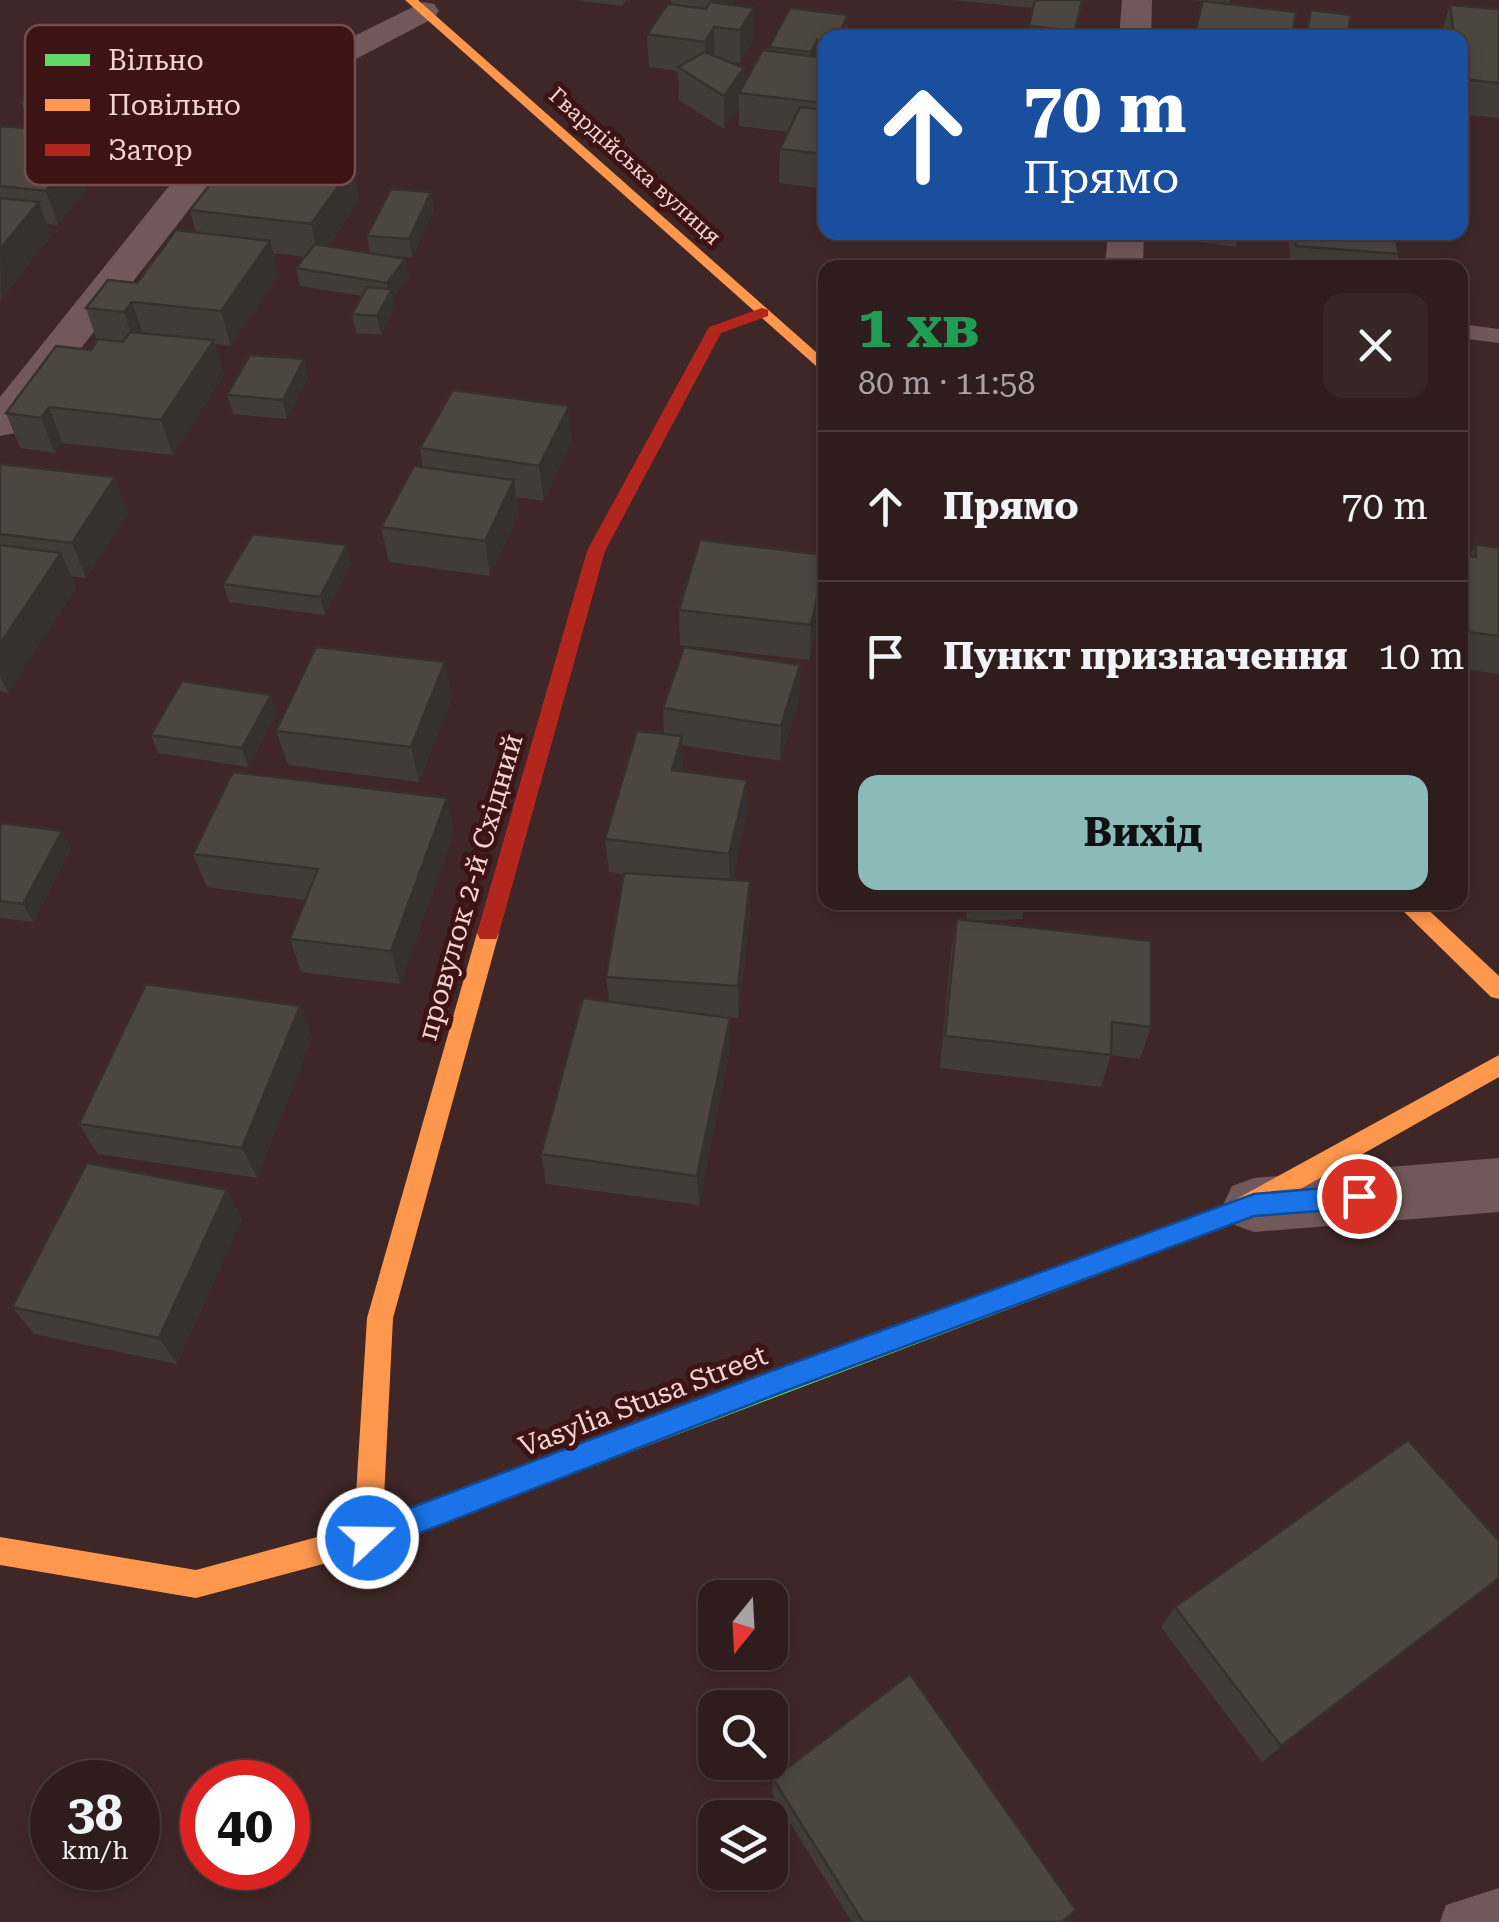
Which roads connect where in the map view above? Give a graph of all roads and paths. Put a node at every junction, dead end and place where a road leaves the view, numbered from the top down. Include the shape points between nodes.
1 (1137, 0) edge
2 (418, 6) edge
3 (1135, 30) edge
4 (355, 43) edge
5 (191, 185) edge
6 (762, 313) junction
7 (1468, 332) edge
8 (1499, 336) edge
9 (818, 363) edge
10 (0, 424) edge
11 (1414, 910) edge
12 (1499, 990) edge
13 (1499, 1065) edge
14 (1499, 1185) edge
15 (1254, 1205) junction
16 (368, 1538) junction
17 (0, 1551) edge
18 (1499, 1910) edge
19 (1463, 1922) edge

1 - 3 street
2 - 4 street
2 - 6 street, Гвардійська вулиця
5 - 10 street
6 - 9 street, Гвардійська вулиця
6 - 16 street, провулок 2-й Східний via 715,330 596,551 380,1318
7 - 8 lane
11 - 12 street
13 - 15 street, Vasylia Stusa Street
14 - 15 street
15 - 16 street, Vasylia Stusa Street
16 - 17 street, Vasylia Stusa Street via 196,1584
18 - 19 lane

